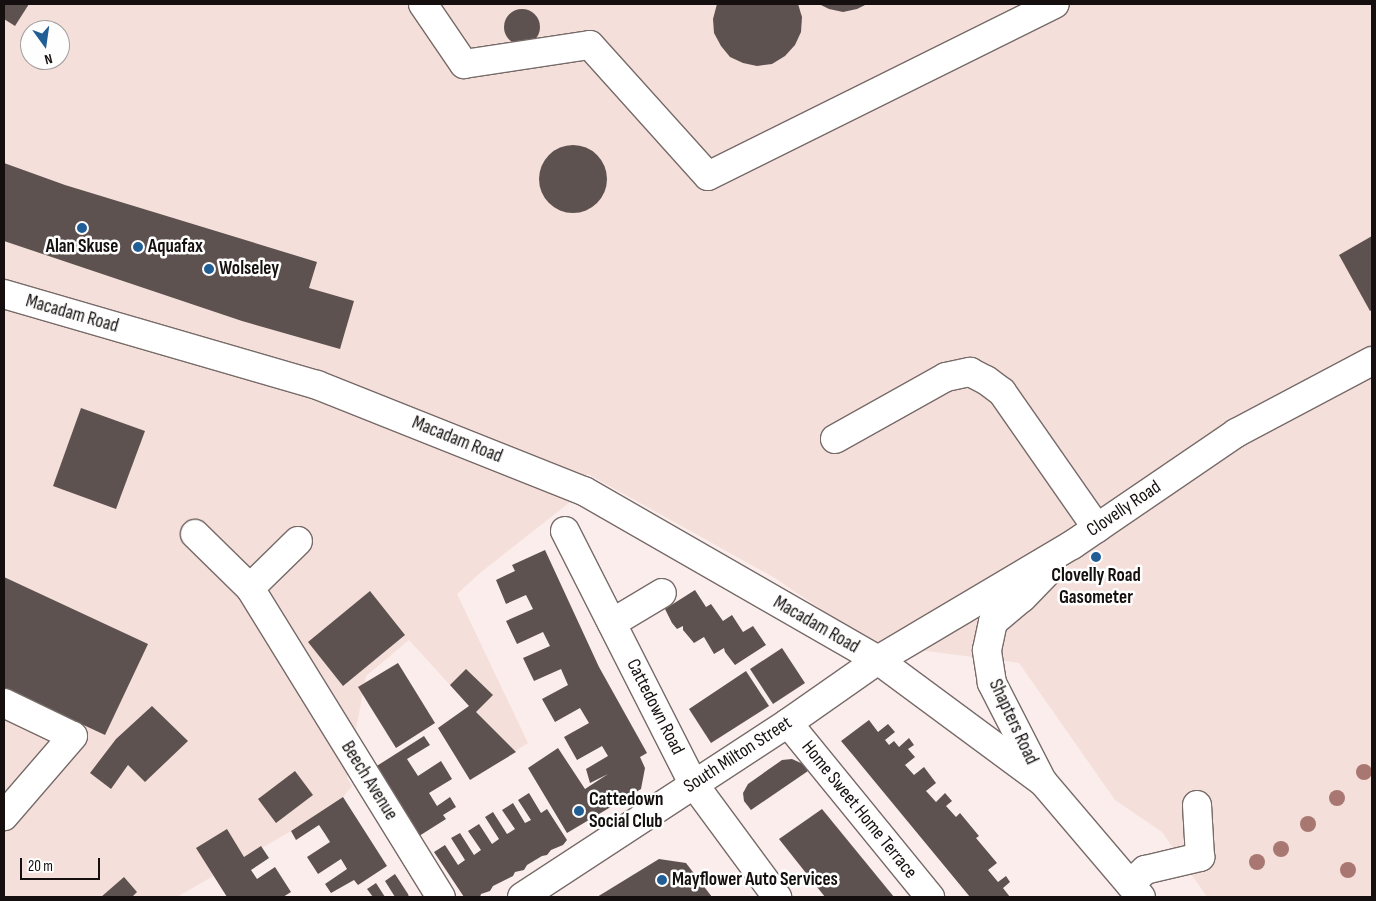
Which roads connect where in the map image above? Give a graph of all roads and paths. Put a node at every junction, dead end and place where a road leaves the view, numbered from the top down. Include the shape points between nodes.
1 (423, 4) edge
2 (1054, 4) edge
3 (4, 294) edge
4 (1372, 361) edge
5 (835, 439) dead end
6 (1097, 528) junction
7 (565, 531) dead end
8 (195, 534) dead end
9 (298, 541) dead end
10 (1072, 545) junction
11 (250, 588) junction
12 (662, 593) dead end
13 (612, 623) junction
14 (878, 660) junction
15 (4, 703) edge
16 (788, 723) junction
17 (1042, 782) junction
18 (694, 784) junction
19 (1197, 805) dead end
20 (4, 816) edge
21 (1136, 890) edge
22 (441, 897) edge
23 (522, 897) edge
24 (777, 897) edge
25 (930, 897) edge

1 - 2 street via 464,64 590,45 708,176
3 - 14 street, Macadam Road via 317,385 584,491
4 - 6 street, Clovelly Road via 1236,433
5 - 6 street via 946,377 970,372 1002,392
6 - 10 street, Clovelly Road
7 - 13 street, Cattedown Road
8 - 11 street, Beech Avenue
9 - 11 street
10 - 14 street, Clovelly Road
10 - 17 street, Shapters Road via 1022,598 993,622 987,650 992,684
11 - 22 street, Beech Avenue
12 - 13 street
13 - 18 street, Cattedown Road
14 - 16 street, South Milton Street
14 - 17 street, Shapters Road
15 - 20 street via 73,736
16 - 18 street, South Milton Street
16 - 25 street, Home Sweet Home Terrace
17 - 21 street, Shapters Road
18 - 23 street, South Milton Street
18 - 24 street, Cattedown Road
19 - 21 street via 1200,857 1145,870

